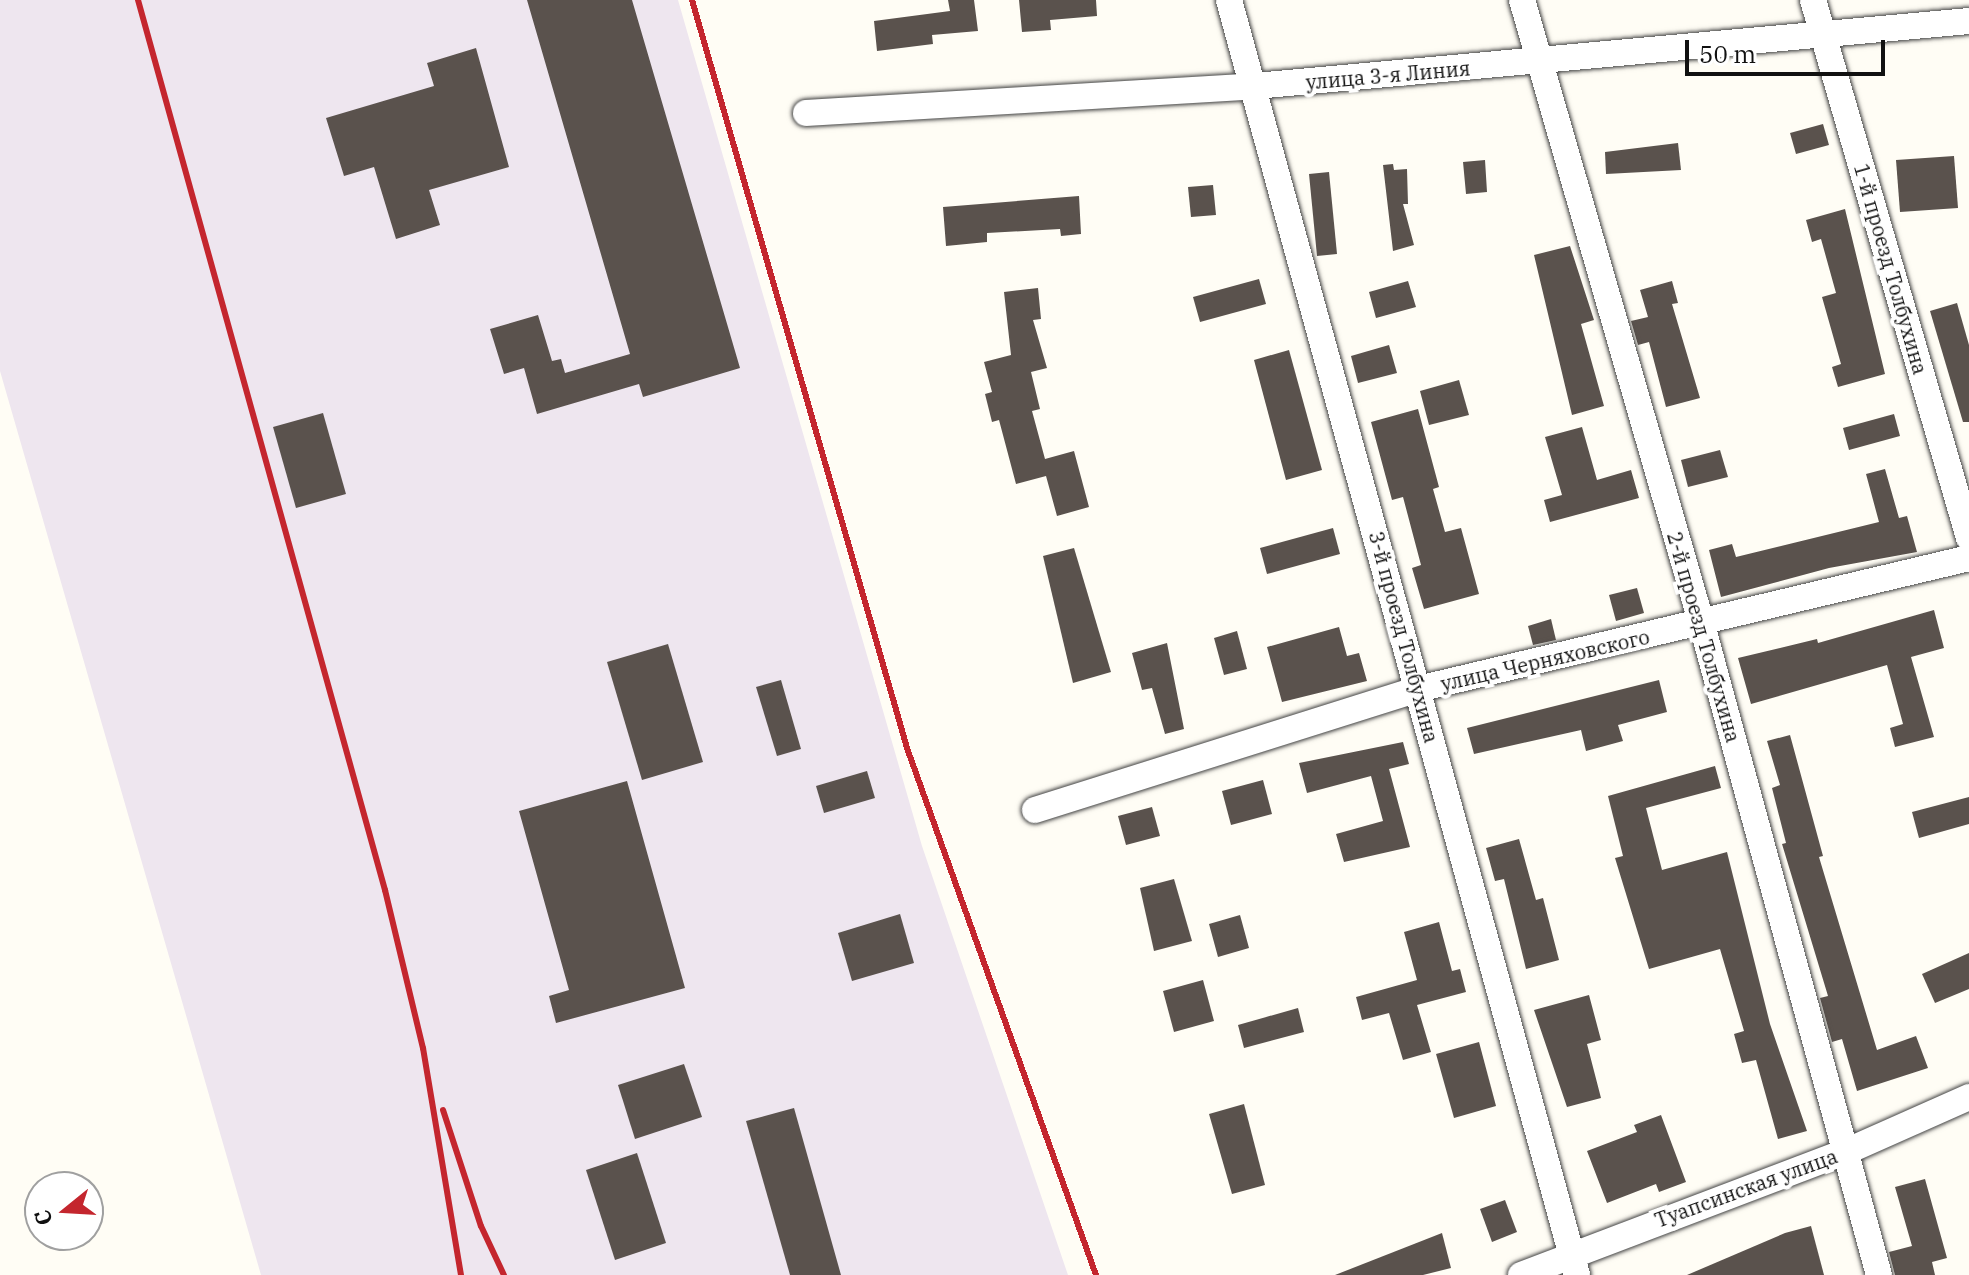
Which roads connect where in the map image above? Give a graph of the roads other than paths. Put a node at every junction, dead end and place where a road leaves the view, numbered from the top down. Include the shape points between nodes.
1 (1229, 0) edge
2 (1522, 0) edge
3 (1813, 0) edge
4 (1969, 21) edge
5 (1823, 37) junction
6 (1537, 62) junction
7 (1255, 86) junction
8 (806, 113) dead end
9 (1969, 538) edge
10 (1969, 558) edge
11 (1702, 625) junction
12 (1418, 689) junction
13 (1035, 810) dead end
14 (1969, 1097) edge
15 (1845, 1152) junction
16 (1574, 1264) edge
17 (1521, 1275) edge
18 (1879, 1275) edge

1 - 7 street, 3-й проезд Толбухина
2 - 6 street, 2-й проезд Толбухина
3 - 5 street, 1-й проезд Толбухина
4 - 5 street, улица 3-я Линия
5 - 6 street, улица 3-я Линия
5 - 9 street, 1-й проезд Толбухина
6 - 7 street, улица 3-я Линия
6 - 11 street, 2-й проезд Толбухина
7 - 8 street, улица 3-я Линия
7 - 12 street, 3-й проезд Толбухина
10 - 11 street, улица Черняховского
11 - 12 street, улица Черняховского
11 - 15 street, 2-й проезд Толбухина
12 - 13 street, улица Черняховского
12 - 16 street, 3-й проезд Толбухина
14 - 15 street, Туапсинская улица
15 - 16 street, Туапсинская улица
15 - 18 street, 2-й проезд Толбухина
16 - 17 street, Туапсинская улица

